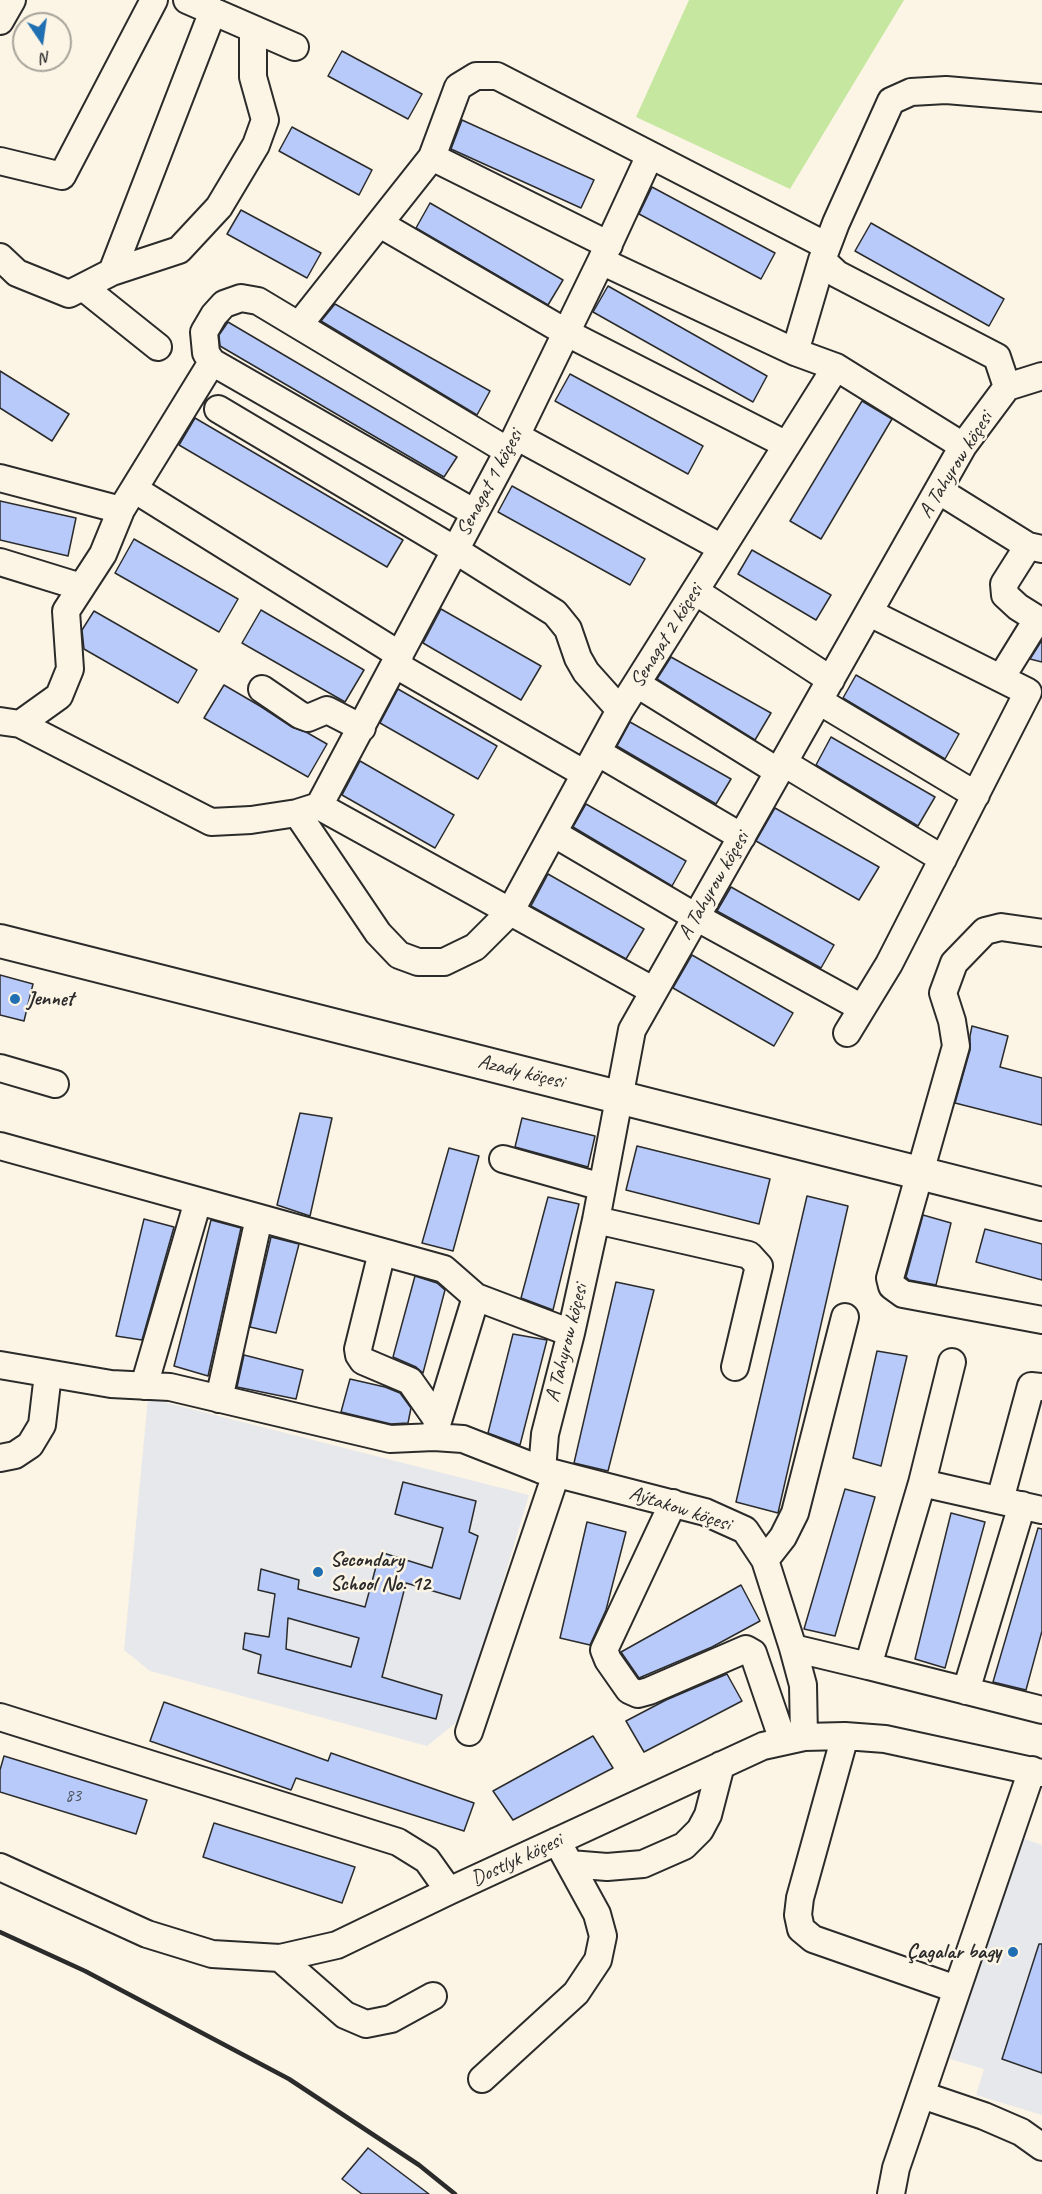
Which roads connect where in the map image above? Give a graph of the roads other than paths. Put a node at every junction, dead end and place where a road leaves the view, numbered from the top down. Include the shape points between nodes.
1 (12, 0) edge
2 (154, 0) edge
3 (187, 0) edge
4 (213, 11) junction
5 (0, 21) edge
6 (253, 29) junction
7 (295, 47) dead end
8 (1042, 98) edge
9 (650, 155) junction
10 (432, 157) junction
11 (0, 160) edge
12 (380, 224) junction
13 (605, 253) junction
14 (824, 253) junction
15 (0, 257) edge
16 (112, 272) junction
17 (83, 287) junction
18 (299, 326) junction
19 (567, 333) junction
20 (158, 347) dead end
21 (795, 352) junction
22 (212, 362) junction
23 (836, 367) junction
24 (1042, 376) edge
25 (1007, 387) junction
26 (218, 409) dead end
27 (512, 443) junction
28 (787, 445) junction
29 (963, 446) junction
30 (0, 478) edge
31 (938, 490) junction
32 (128, 500) junction
33 (475, 513) junction
34 (1035, 547) edge
35 (722, 548) junction
36 (455, 550) junction
37 (0, 562) edge
38 (81, 587) junction
39 (695, 591) junction
40 (870, 613) junction
41 (1038, 616) edge
42 (398, 660) junction
43 (1001, 678) junction
44 (637, 684) junction
45 (262, 689) dead end
46 (825, 691) junction
47 (1035, 693) edge
48 (620, 710) junction
49 (10, 722) edge
50 (362, 728) junction
51 (591, 763) junction
52 (781, 768) junction
53 (976, 795) junction
54 (308, 809) junction
55 (553, 833) junction
56 (742, 837) junction
57 (943, 859) junction
58 (510, 912) junction
59 (696, 917) junction
60 (1042, 933) edge
61 (0, 941) edge
62 (654, 991) junction
63 (862, 1008) junction
64 (847, 1033) dead end
65 (0, 1068) edge
66 (56, 1084) dead end
67 (618, 1097) junction
68 (0, 1146) edge
69 (503, 1159) dead end
70 (920, 1173) junction
71 (602, 1187) junction
72 (198, 1201) junction
73 (1042, 1204) edge
74 (259, 1218) junction
75 (596, 1220) junction
76 (382, 1252) junction
77 (476, 1297) junction
78 (845, 1317) dead end
79 (1042, 1320) edge
80 (571, 1333) junction
81 (952, 1362) dead end
82 (0, 1365) edge
83 (735, 1367) dead end
84 (48, 1374) junction
85 (144, 1386) junction
86 (1042, 1387) edge
87 (219, 1399) junction
88 (436, 1429) junction
89 (0, 1458) edge
90 (549, 1472) junction
91 (922, 1483) junction
92 (674, 1503) junction
93 (1021, 1505) edge
94 (765, 1560) junction
95 (793, 1648) junction
96 (868, 1666) junction
97 (966, 1691) junction
98 (1042, 1710) edge
99 (0, 1717) edge
100 (469, 1732) dead end
101 (845, 1736) junction
102 (794, 1739) junction
103 (721, 1765) junction
104 (1037, 1772) edge
105 (557, 1841) junction
106 (570, 1864) junction
107 (0, 1867) edge
108 (449, 1891) junction
109 (280, 1958) junction
110 (956, 1989) junction
111 (433, 1996) dead end
112 (482, 2079) dead end
113 (922, 2095) junction
114 (1042, 2147) edge
115 (891, 2194) edge

1 - 5 street
2 - 11 street via 62,176
3 - 4 street
4 - 6 street
4 - 16 street
6 - 7 street
6 - 16 street via 253,77 265,120 256,145 219,207 179,250
8 - 14 street via 946,90 911,92 891,101
9 - 10 street via 496,76 476,76 458,87
9 - 13 street, Senagat 1 köçesi
9 - 14 street
10 - 12 street
10 - 13 street
12 - 18 street
12 - 19 street
13 - 19 street, Senagat 1 köçesi
13 - 21 street
14 - 21 street
14 - 25 street via 837,274 997,357
15 - 17 street via 17,273 69,294
16 - 17 street
17 - 20 street
18 - 22 street via 258,301 241,298 224,304 204,332 206,353
18 - 27 street
19 - 27 street, Senagat 1 köçesi
19 - 28 street
21 - 23 street
22 - 32 street
22 - 33 street
23 - 28 street, Senagat 2 köçesi
23 - 29 street
24 - 25 street
25 - 29 street, A Tahyrow köçesi
26 - 36 street
27 - 33 street, Senagat 1 köçesi
27 - 35 street
28 - 35 street, Senagat 2 köçesi
29 - 31 street, A Tahyrow köçesi
30 - 32 street
31 - 34 street
31 - 40 street, A Tahyrow köçesi
32 - 38 street via 103,554
32 - 42 street
33 - 36 street, Senagat 1 köçesi
34 - 41 street via 1004,584 1005,595 1018,608
35 - 39 street, Senagat 2 köçesi
36 - 42 street, Senagat 1 köçesi
36 - 48 street via 555,613 568,629 586,672
37 - 38 street
38 - 49 street via 66,611 70,669 58,696
39 - 44 street, Senagat 2 köçesi
39 - 46 street
40 - 43 street
40 - 46 street, A Tahyrow köçesi
41 - 43 street
42 - 50 street, Senagat 1 köçesi
42 - 51 street
43 - 47 street
44 - 48 street, Senagat 2 köçesi
44 - 52 street
45 - 50 street via 300,715 308,718 327,710
46 - 52 street, A Tahyrow köçesi
46 - 53 street
47 - 53 street
48 - 51 street, Senagat 2 köçesi
49 - 54 street via 211,822 251,820
50 - 54 street, Senagat 1 köçesi
51 - 55 street, Senagat 2 köçesi
51 - 56 street
52 - 56 street, A Tahyrow köçesi
52 - 57 street
53 - 57 street
54 - 58 street
54 - 58 street, Senagat 2 köçesi via 378,933 399,955 418,962 444,962 476,947
55 - 58 street, Senagat 2 köçesi
55 - 59 street
56 - 59 street, A Tahyrow köçesi
57 - 63 street
58 - 62 street
59 - 62 street, A Tahyrow köçesi
59 - 63 street
60 - 70 street via 1001,927 985,931 954,963 944,993 956,1046
61 - 67 main road, Azady köçesi
62 - 67 street, A Tahyrow köçesi via 632,1030
63 - 64 street
65 - 66 street
67 - 70 main road, Azady köçesi
67 - 71 street, A Tahyrow köçesi
68 - 72 street
69 - 71 street
70 - 73 main road, Azady köçesi
70 - 79 street via 890,1278 892,1286 903,1294
71 - 75 street, A Tahyrow köçesi
72 - 74 street
72 - 85 street
74 - 76 street
74 - 87 street
75 - 80 street, A Tahyrow köçesi
75 - 83 street via 749,1255 759,1266
76 - 77 street via 444,1269
76 - 88 street via 359,1355 363,1361 410,1381
77 - 80 street
77 - 88 street
78 - 94 street via 795,1513
80 - 90 street, A Tahyrow köçesi via 545,1434
81 - 91 street
82 - 84 street, Aýtakow köçesi
84 - 85 street, Aýtakow köçesi
84 - 89 street via 42,1425 30,1445 15,1455
85 - 87 street, Aýtakow köçesi via 170,1387
86 - 93 street via 1031,1386
87 - 88 street, Aýtakow köçesi via 390,1439
88 - 90 street, Aýtakow köçesi
90 - 92 street, Aýtakow köçesi
90 - 100 street, A Tahyrow köçesi
91 - 93 street
91 - 96 street
92 - 94 street, Aýtakow köçesi via 745,1530
92 - 102 street via 604,1650 608,1660 629,1690 638,1694 746,1649 753,1653
93 - 97 street
94 - 95 street, Aýtakow köçesi
95 - 96 street
95 - 102 street, Aýtakow köçesi via 802,1685
96 - 97 street
97 - 98 street
99 - 108 street via 398,1842 427,1860
101 - 102 street, Dostlyk köçesi
101 - 104 street, Dostlyk köçesi via 885,1739
101 - 110 street via 800,1898 801,1929 813,1939
102 - 103 street, Dostlyk köçesi via 763,1746
103 - 105 street, Dostlyk köçesi
103 - 106 street via 708,1815 684,1846 643,1864
104 - 110 street
105 - 106 street
105 - 108 street, Dostlyk köçesi
106 - 112 street via 597,1914 603,1936 598,1960 576,1993
107 - 109 street, Dostlyk köçesi via 147,1934 212,1954
108 - 109 street, Dostlyk köçesi via 338,1945
109 - 111 street via 345,2015 366,2024 391,2019
110 - 113 street
113 - 114 street via 1021,2132
113 - 115 street

